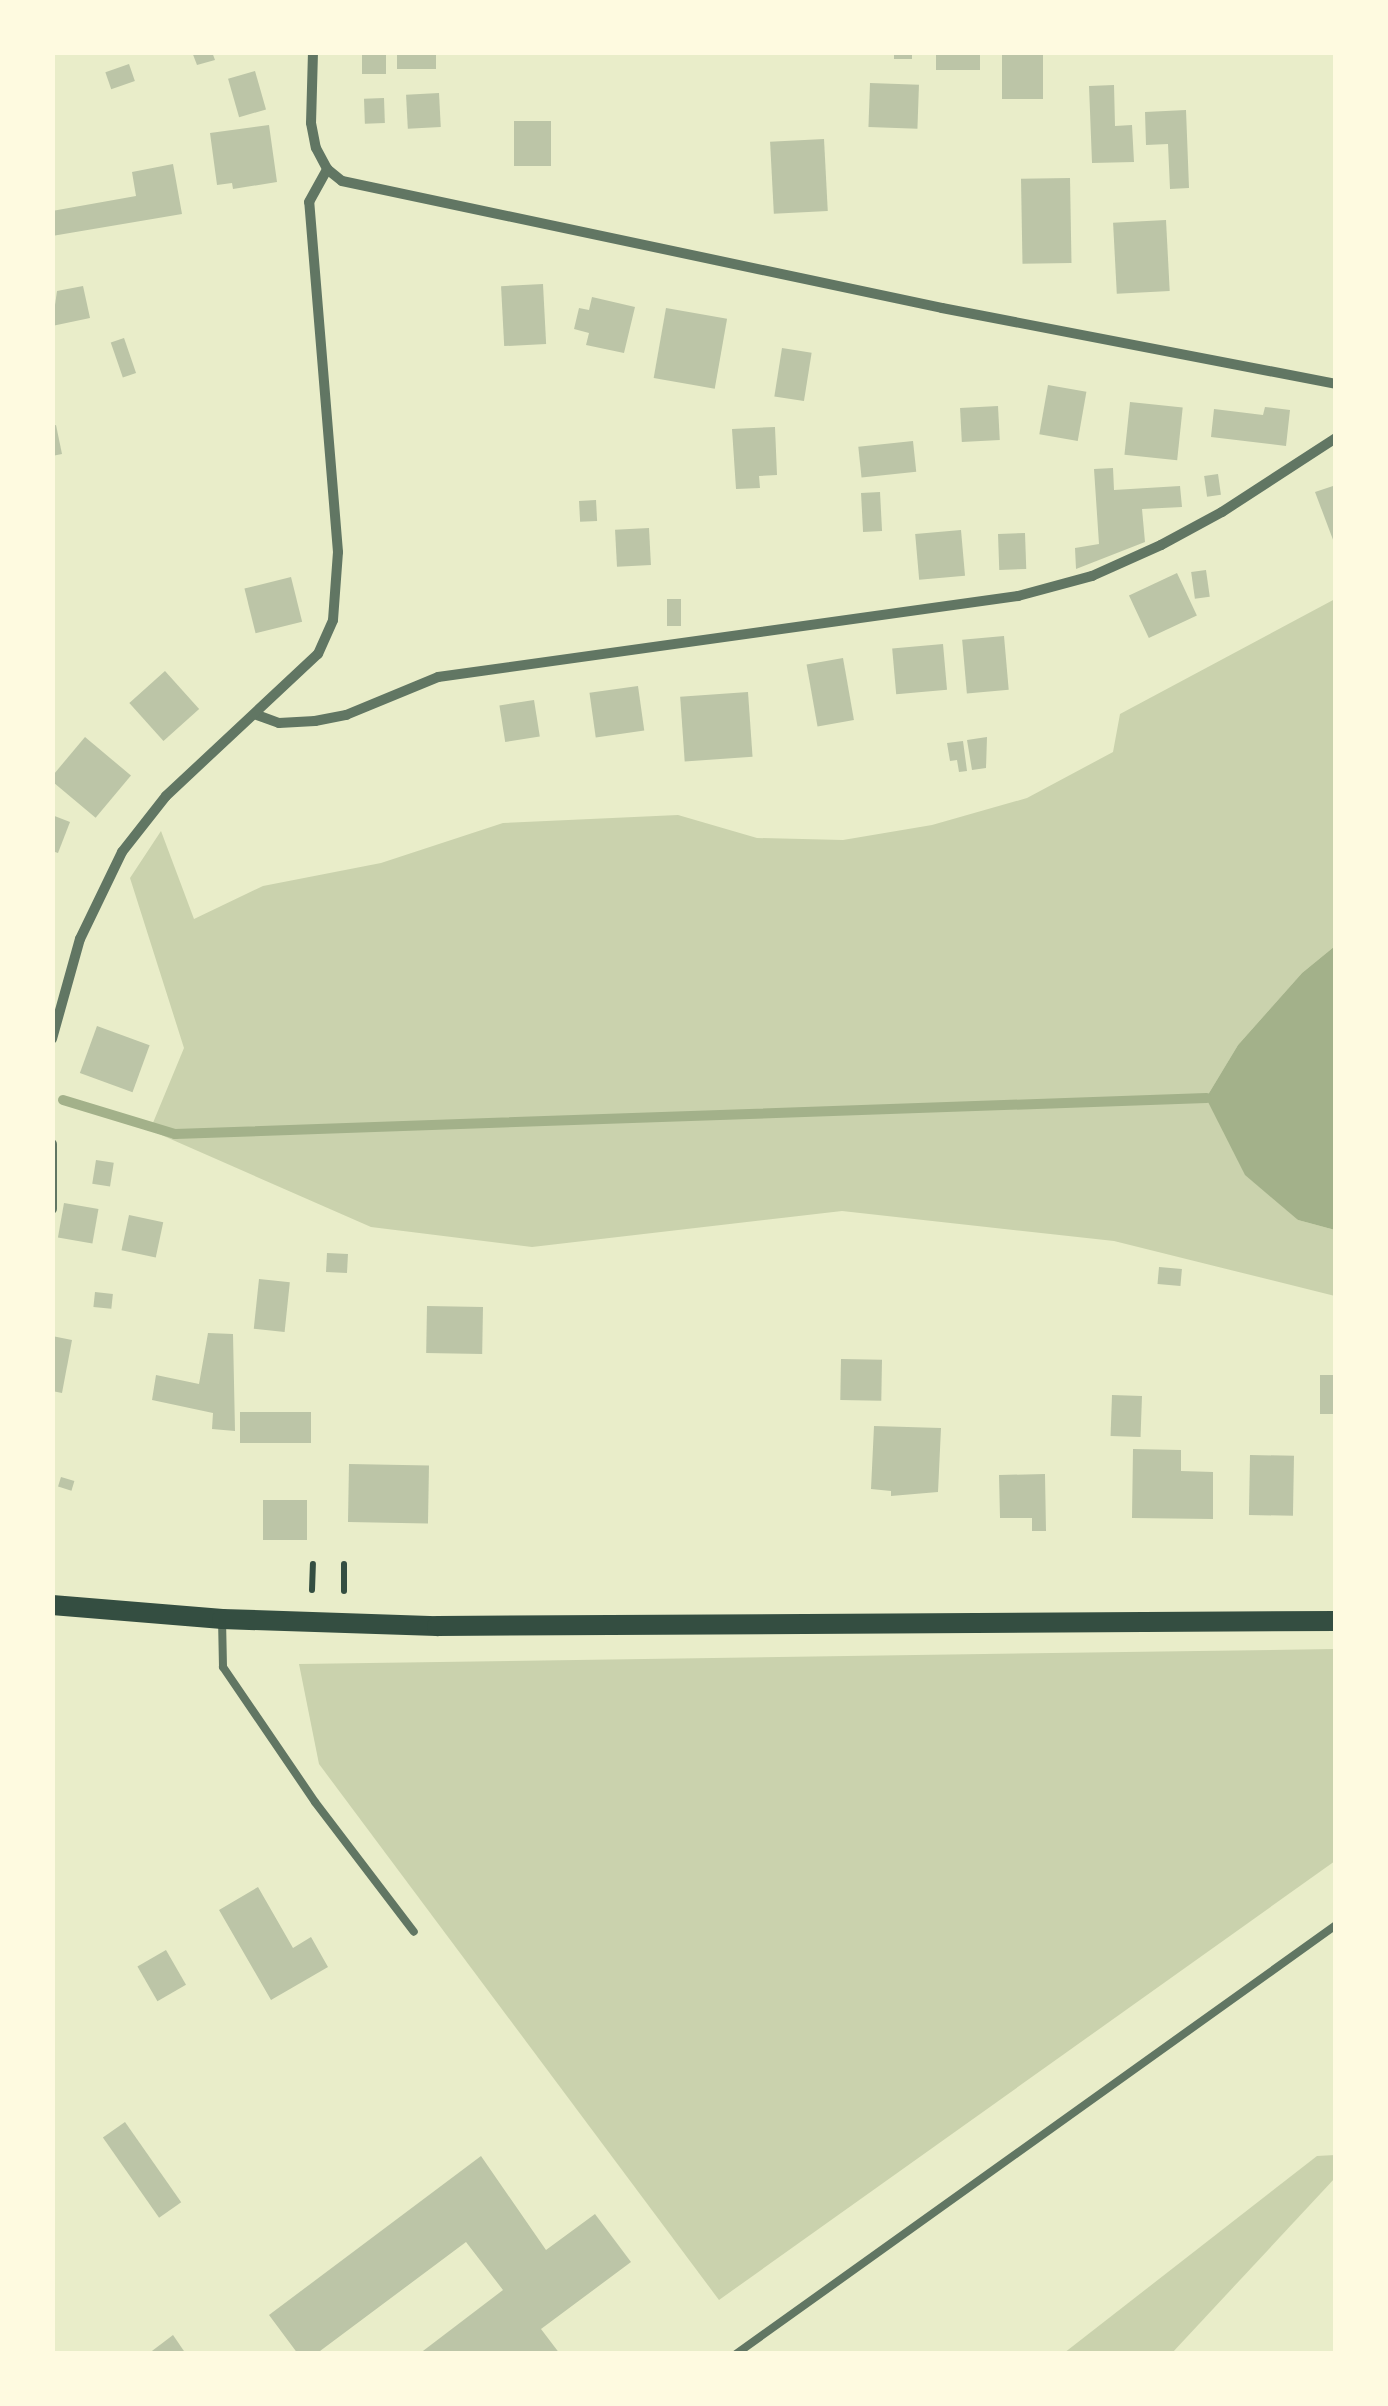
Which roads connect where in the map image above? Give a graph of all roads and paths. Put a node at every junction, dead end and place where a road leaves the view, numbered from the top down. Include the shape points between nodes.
1 (313, 52) edge
2 (327, 168) junction
3 (1336, 384) edge
4 (1336, 438) edge
5 (256, 715) junction
6 (52, 1039) edge
7 (52, 1144) edge
8 (52, 1209) edge
9 (312, 1564) dead end
10 (344, 1564) dead end
11 (312, 1590) dead end
12 (344, 1591) dead end
13 (52, 1604) edge
14 (222, 1619) junction
15 (1336, 1621) edge
16 (1336, 1925) edge
17 (414, 1932) dead end
18 (736, 2354) edge

1 - 2 street via 312,122
2 - 3 street via 342,181 378,191
2 - 5 street via 309,202 338,552 333,620 318,654
4 - 5 street via 1161,544 1092,576 1018,596 438,676 316,721 278,723
5 - 6 street via 166,796 122,852 80,938
7 - 8 street
9 - 11 path
10 - 12 path
13 - 14 main road
14 - 15 main road via 437,1626
14 - 17 lane via 222,1667
16 - 18 lane

